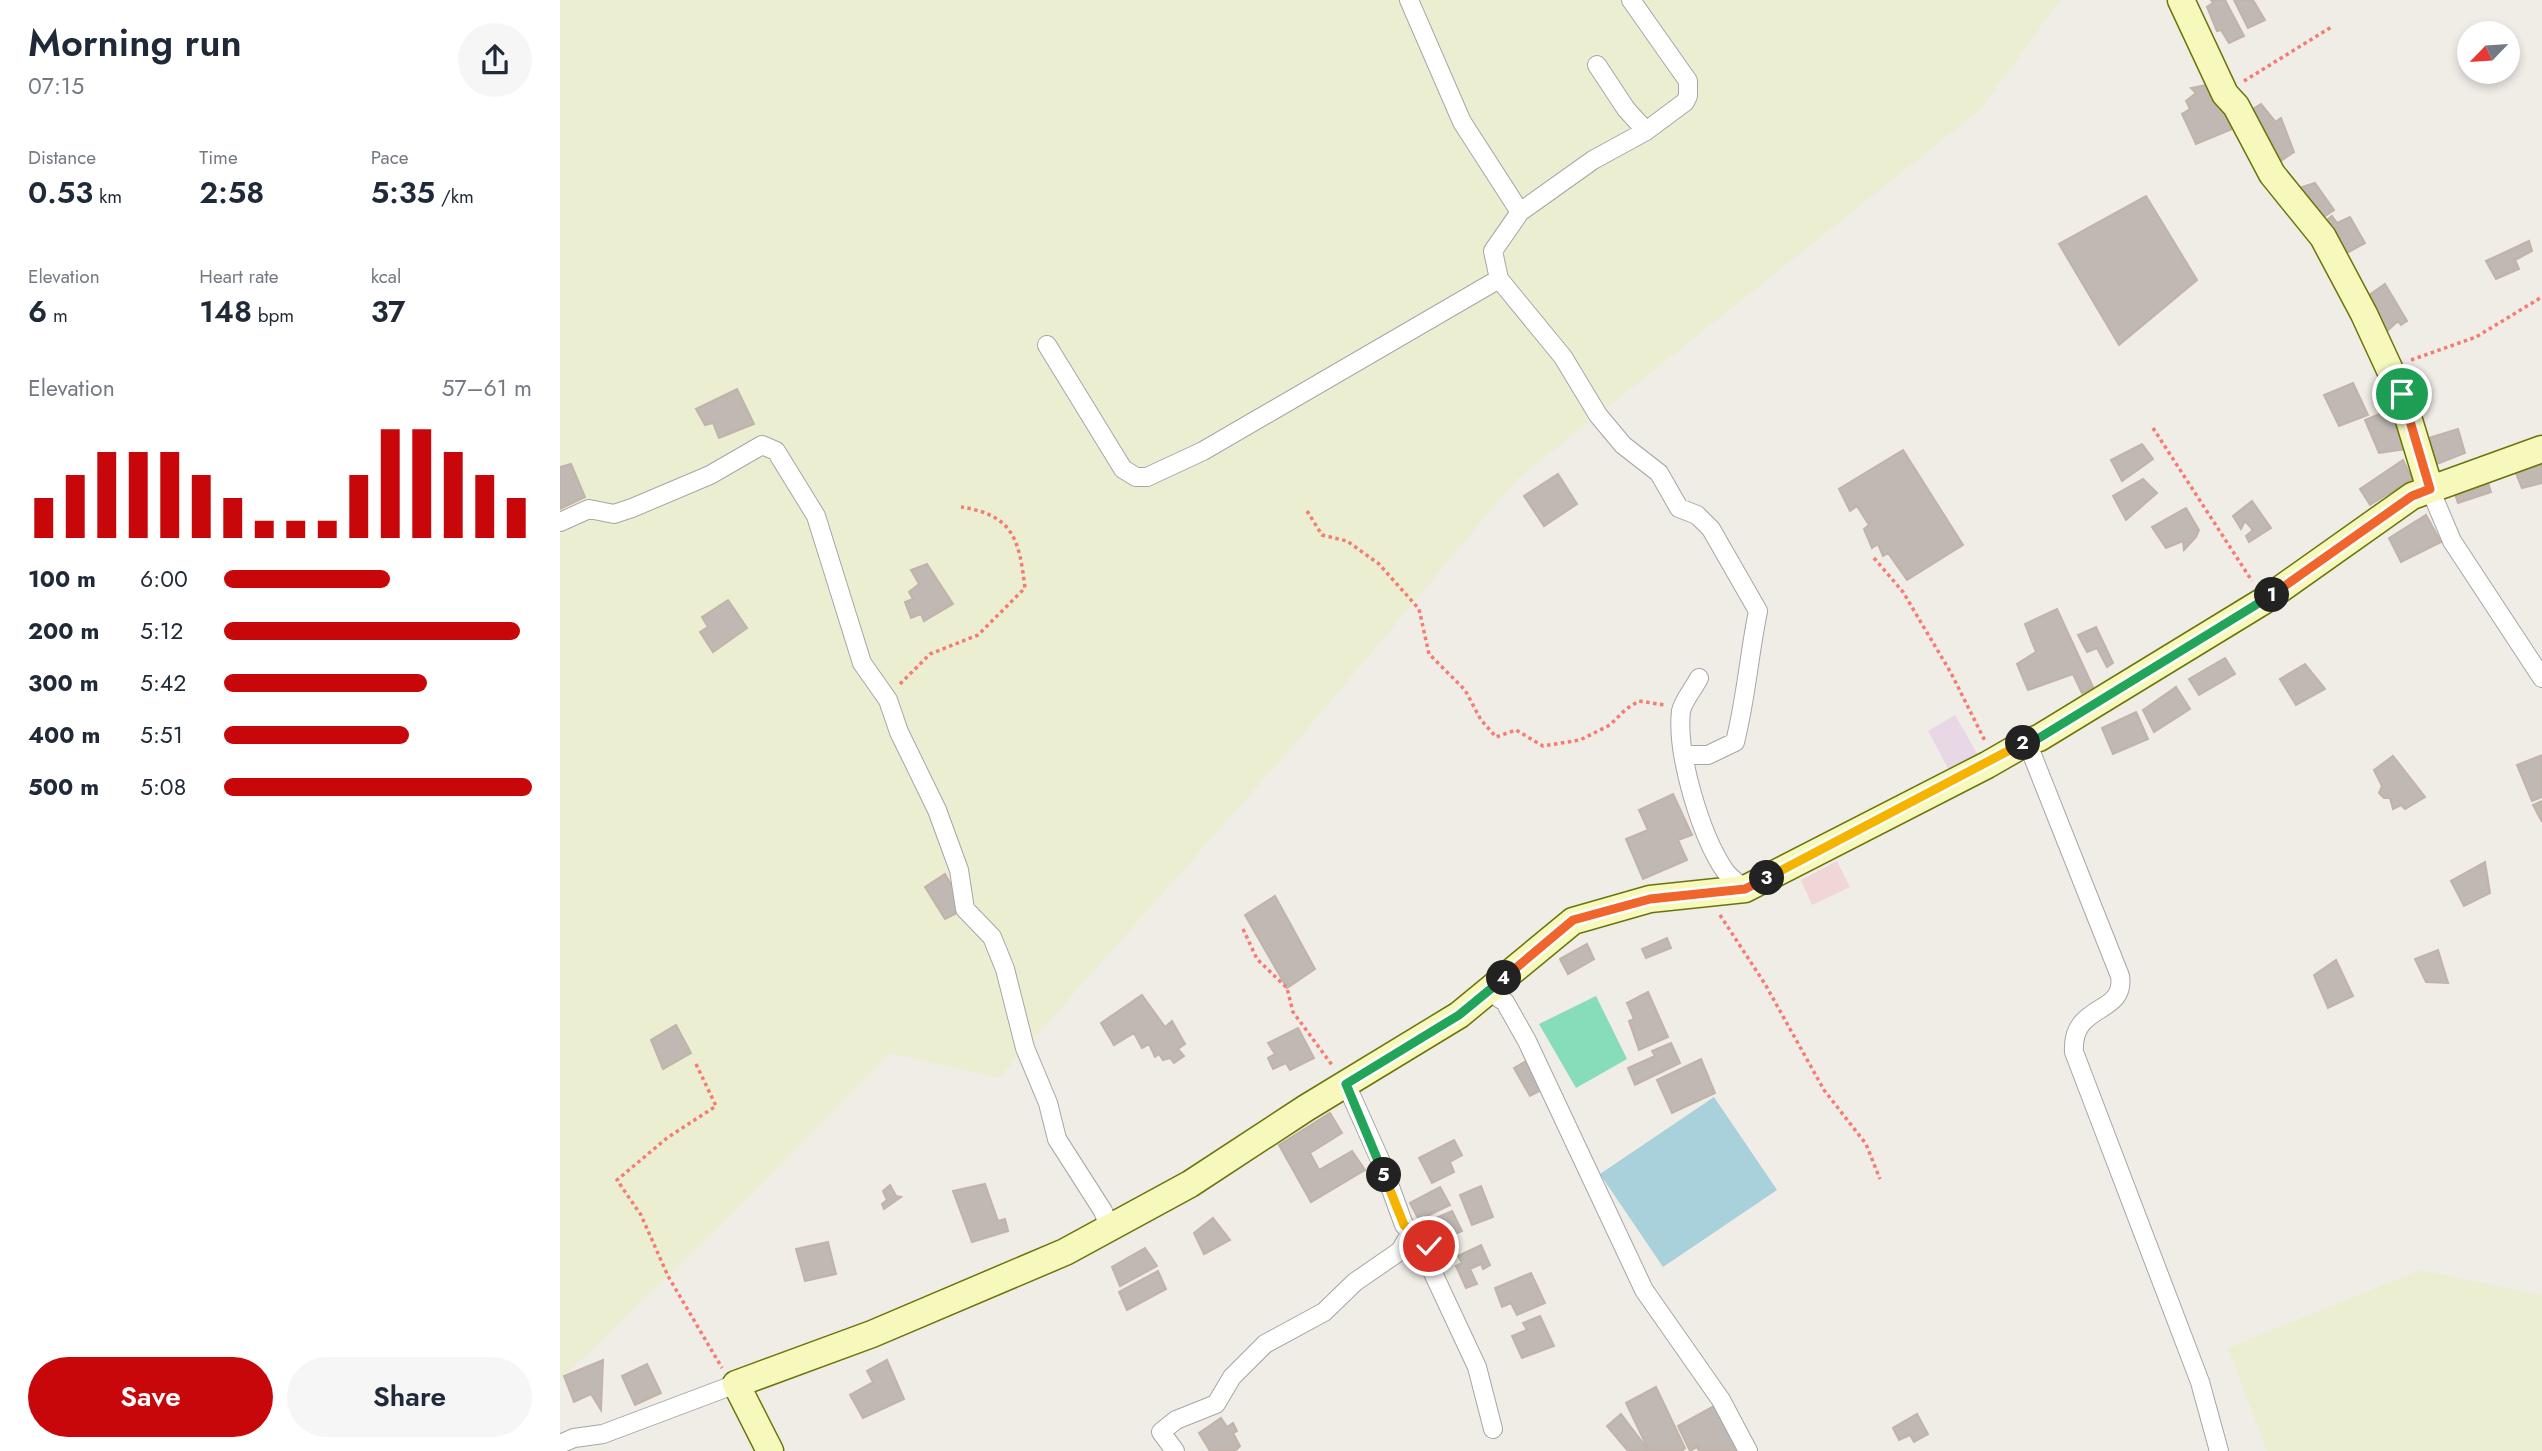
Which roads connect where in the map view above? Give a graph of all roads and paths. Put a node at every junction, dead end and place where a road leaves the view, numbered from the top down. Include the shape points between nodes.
1 (1409, 0) edge
2 (1631, 0) edge
3 (2181, 0) edge
4 (2333, 26) dead end
5 (1597, 65) dead end
6 (2225, 94) junction
7 (1646, 131) junction
8 (1520, 212) junction
9 (1499, 279) junction
10 (2542, 297) edge
11 (1047, 345) dead end
12 (2389, 368) junction
13 (2152, 428) dead end
14 (2542, 449) edge
15 (2430, 489) junction
16 (961, 507) dead end
17 (1307, 511) dead end
18 (560, 522) edge
19 (1874, 558) dead end
20 (2265, 600) junction
21 (1699, 678) dead end
22 (2542, 678) edge
23 (888, 700) junction
24 (1681, 709) junction
25 (2026, 741) junction
26 (1683, 755) junction
27 (1987, 765) junction
28 (1745, 889) junction
29 (1716, 910) dead end
30 (1243, 929) dead end
31 (1488, 991) junction
32 (696, 1064) dead end
33 (1346, 1084) junction
34 (1880, 1178) dead end
35 (1109, 1227) junction
36 (1412, 1231) junction
37 (734, 1385) junction
38 (1493, 1429) dead end
39 (560, 1444) edge
40 (770, 1451) edge
41 (1175, 1451) edge
42 (1748, 1451) edge
43 (2219, 1451) edge

1 - 8 street via 1462,122
2 - 7 street via 1688,80 1685,102
3 - 6 main road
4 - 6 path
5 - 7 street
6 - 12 main road via 2272,174 2323,237
7 - 8 street via 1593,160
8 - 9 street via 1493,251
9 - 11 street via 1203,451 1147,477 1136,477 1124,469
9 - 26 street via 1563,357 1598,415 1623,445 1659,472 1679,508 1697,515 1712,529 1758,611 1735,742 1708,754
10 - 12 path via 2476,337
12 - 15 main road via 2402,394
13 - 20 path
14 - 15 main road
15 - 20 main road via 2412,496
15 - 22 street via 2452,541
16 - 23 path via 984,510 1010,528 1025,589 978,635 930,654
17 - 24 path via 1322,535 1347,541 1379,564 1419,609 1429,654 1465,690 1496,737 1516,730 1543,746 1580,740 1610,725 1639,701
18 - 23 street via 589,509 614,514 710,475 762,446 776,450 816,516 862,663
19 - 27 path via 1903,592 1951,673 1985,740
20 - 25 main road via 2039,738
21 - 24 street
23 - 35 street via 937,810 959,870 965,909 992,937 1025,1048 1048,1102 1056,1139
24 - 26 street
25 - 27 main road
25 - 43 street via 2120,976 2115,999 2076,1029 2074,1052 2200,1382
26 - 28 street via 1692,796 1714,849 1726,872
27 - 28 main road
28 - 31 main road via 1650,899 1573,920
29 - 34 path via 1765,984 1824,1090 1866,1144
30 - 33 path via 1258,959 1287,988 1293,1012
31 - 33 main road via 1459,1015
31 - 42 street via 1505,1002 1527,1041 1644,1290 1721,1400
32 - 37 path via 716,1106 667,1138 617,1180
33 - 35 main road via 1190,1184
33 - 36 street via 1395,1206
35 - 37 main road via 1065,1252 932,1309
36 - 38 street via 1429,1246 1433,1273 1477,1367
36 - 41 street via 1400,1251 1355,1282 1324,1312 1265,1345 1232,1377 1216,1405 1176,1420 1161,1432
37 - 39 street via 603,1434
37 - 40 main road

